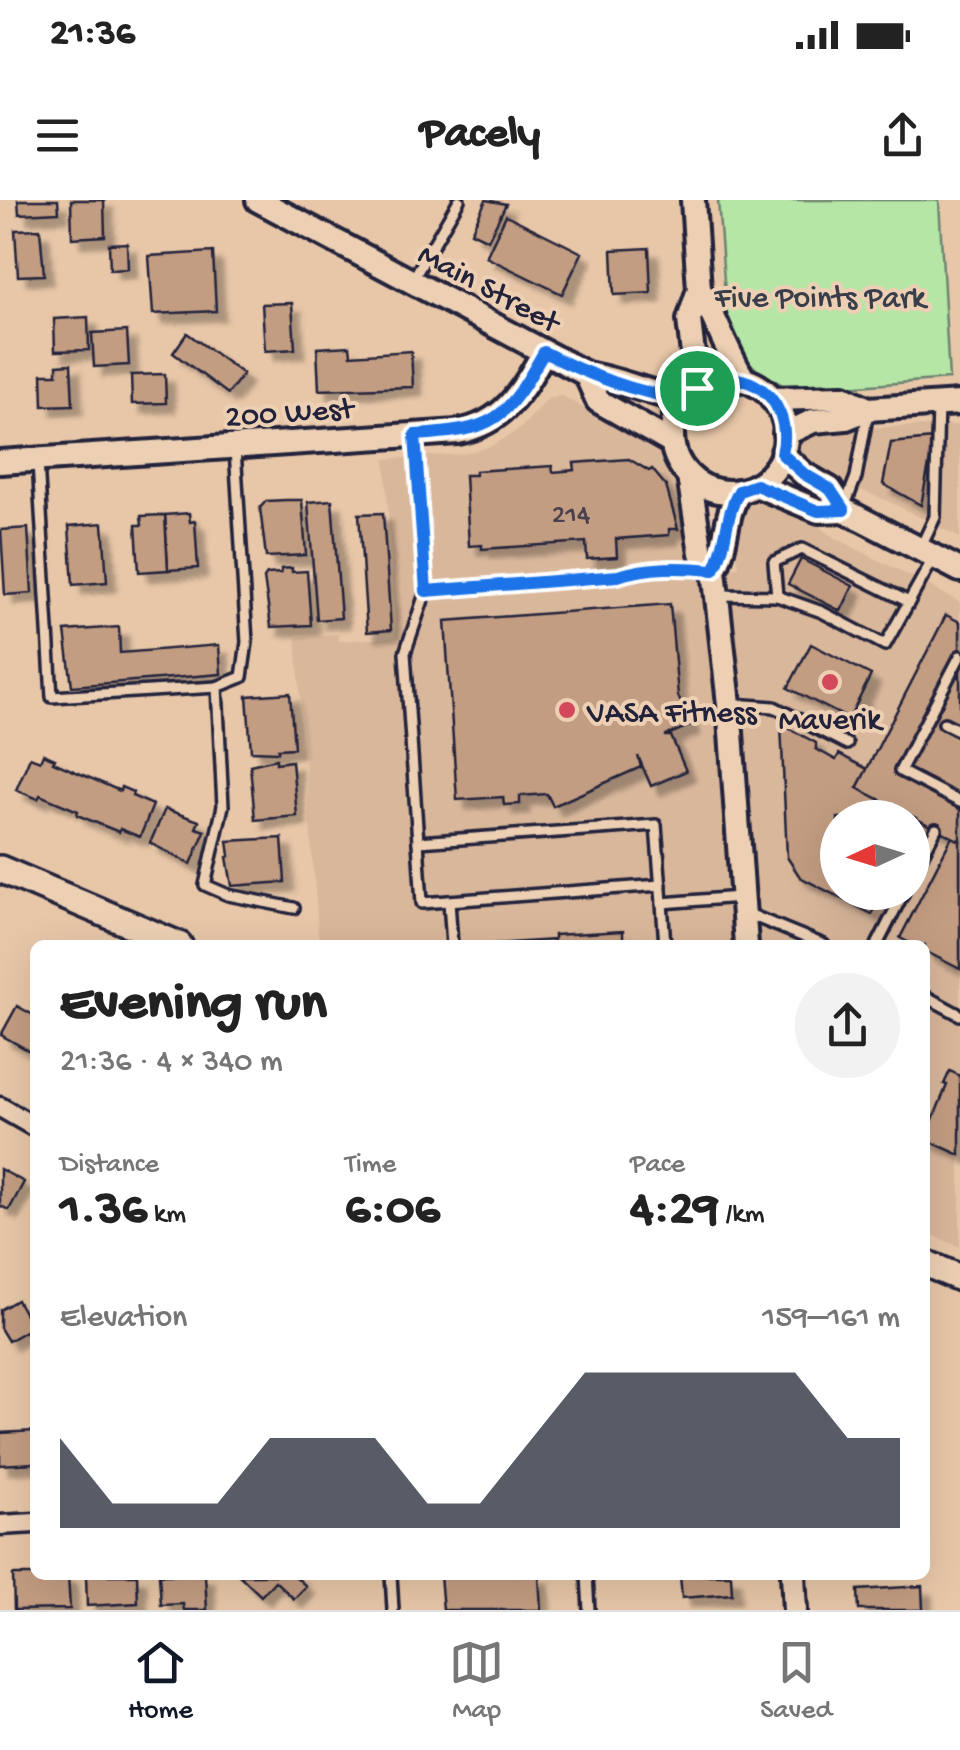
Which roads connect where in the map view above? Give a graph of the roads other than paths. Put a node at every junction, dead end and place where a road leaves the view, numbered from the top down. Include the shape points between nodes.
1 (258, 200) edge
2 (459, 200) edge
3 (693, 200) edge
4 (412, 282) junction
5 (699, 288) junction
6 (544, 352) junction
7 (586, 374) junction
8 (744, 380) junction
9 (690, 394) junction
10 (772, 399) junction
11 (949, 404) edge
12 (868, 409) junction
13 (415, 435) junction
14 (672, 443) junction
15 (784, 444) junction
16 (234, 446) junction
17 (38, 459) junction
18 (0, 462) edge
19 (689, 476) junction
20 (748, 488) junction
21 (844, 510) junction
22 (927, 553) junction
23 (714, 570) junction
24 (960, 570) edge
25 (795, 588) dead end
26 (426, 591) junction
27 (717, 595) junction
28 (777, 596) junction
29 (815, 598) dead end
30 (788, 600) junction
31 (909, 602) junction
32 (810, 608) junction
33 (960, 656) edge
34 (217, 687) junction
35 (729, 704) junction
36 (944, 722) dead end
37 (960, 730) edge
38 (847, 744) dead end
39 (960, 802) edge
40 (936, 829) dead end
41 (930, 840) edge
42 (418, 842) junction
43 (0, 869) edge
44 (661, 885) junction
45 (449, 901) junction
46 (662, 902) junction
47 (743, 904) junction
48 (294, 908) dead end
49 (895, 910) edge
50 (167, 940) edge
51 (452, 940) edge
52 (665, 940) edge
53 (746, 940) edge
54 (814, 940) edge
55 (880, 940) edge
56 (930, 999) edge
57 (960, 1015) edge
58 (0, 1107) edge
59 (30, 1124) edge
60 (930, 1265) edge
61 (960, 1278) edge
62 (30, 1522) edge
63 (0, 1525) edge
64 (390, 1580) edge
65 (587, 1580) edge
66 (792, 1580) edge
67 (393, 1610) edge
68 (589, 1610) edge
69 (795, 1610) edge

1 - 4 street, Main Street
2 - 4 lane
3 - 5 street
4 - 6 street, Main Street
5 - 8 street
5 - 9 street via 689,320
6 - 7 street, Main Street
6 - 13 street, 200 West via 500,416 476,428
7 - 9 street, Main Street via 646,393
7 - 14 street, Main Street via 598,401
8 - 9 street via 712,380
8 - 10 street
9 - 14 street via 672,428
10 - 12 street via 843,397
10 - 15 street
11 - 12 street
11 - 22 lane via 940,429
12 - 15 street via 813,421
12 - 21 lane
13 - 16 street, 200 West
13 - 26 lane
14 - 19 street
15 - 20 street via 767,477
15 - 21 street via 804,474 830,489
16 - 17 street, 200 West
16 - 34 lane via 247,642 242,676
17 - 18 street, 200 West
17 - 34 lane via 52,696
19 - 20 street via 721,492
19 - 23 street via 701,553
20 - 21 street via 818,511
20 - 23 street via 726,522 725,550
21 - 22 street
22 - 24 street
22 - 31 lane
23 - 26 lane via 637,570
23 - 27 street
25 - 30 lane
26 - 42 lane via 405,653
27 - 28 lane
27 - 35 street
28 - 30 lane
28 - 31 lane via 774,562 802,549 849,578
29 - 32 lane
30 - 32 lane
31 - 32 lane via 885,645 831,612
33 - 39 lane via 900,771
34 - 48 lane via 223,806 205,885
35 - 38 lane via 774,707
35 - 47 street
36 - 37 lane
40 - 41 lane
42 - 44 lane via 656,825
42 - 45 lane via 422,903
43 - 50 main road
44 - 45 lane
44 - 46 lane
45 - 51 lane
46 - 47 lane
46 - 52 lane
47 - 53 street
47 - 54 lane
49 - 55 lane
56 - 57 lane
58 - 59 street
60 - 61 main road
62 - 63 street
64 - 67 lane
65 - 68 lane
66 - 69 street

